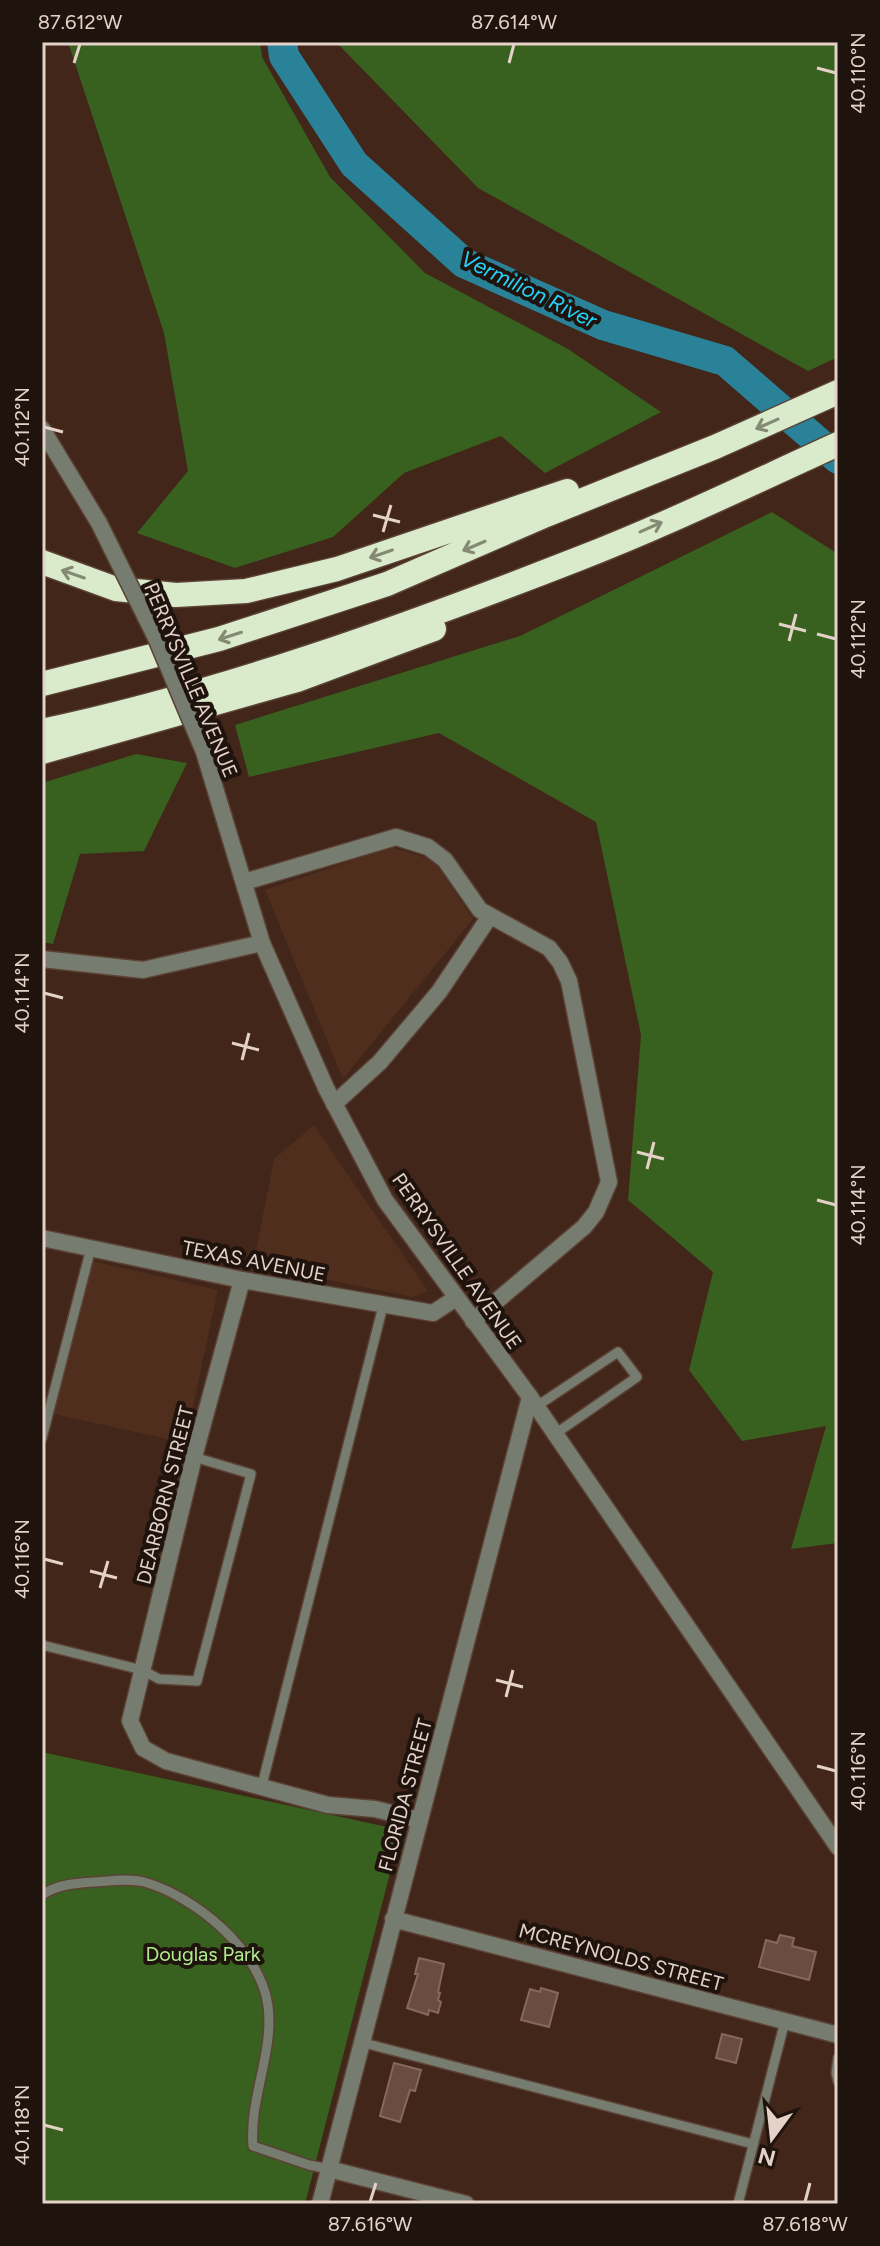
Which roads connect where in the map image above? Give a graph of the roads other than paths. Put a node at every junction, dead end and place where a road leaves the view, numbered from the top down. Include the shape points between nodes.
1 (838, 392) edge
2 (42, 429) edge
3 (838, 444) edge
4 (540, 508) junction
5 (580, 559) junction
6 (42, 562) edge
7 (42, 684) edge
8 (42, 731) edge
9 (42, 752) edge
10 (244, 882) junction
11 (490, 916) junction
12 (262, 943) junction
13 (42, 961) edge
14 (334, 1104) junction
15 (42, 1238) edge
16 (91, 1248) junction
17 (242, 1280) junction
18 (456, 1298) junction
19 (383, 1306) junction
20 (473, 1321) junction
21 (533, 1401) junction
22 (555, 1434) junction
23 (42, 1438) edge
24 (194, 1457) junction
25 (42, 1645) edge
26 (142, 1670) junction
27 (261, 1789) junction
28 (419, 1820) junction
29 (838, 1847) edge
30 (42, 1895) edge
31 (393, 1919) junction
32 (785, 2021) junction
33 (838, 2035) edge
34 (364, 2043) junction
35 (838, 2058) edge
36 (838, 2081) edge
37 (753, 2144) junction
38 (329, 2169) junction
39 (320, 2204) edge
40 (466, 2204) edge
41 (738, 2204) edge

1 -> 4 highway via 715,447
2 - 10 street, PERRYSVILLE AVENUE, bridge via 99,523 156,638 204,752
5 -> 3 highway
4 -> 6 highway via 246,591 176,595 116,589
4 -> 7 highway via 373,588 219,639
5 - 8 highway via 294,662
5 - 9 highway via 525,591 382,650 297,680
10 - 11 street via 396,837 428,847 445,860 480,910
10 - 12 street, PERRYSVILLE AVENUE
11 - 14 street via 439,992 380,1062
11 - 20 street via 549,948 569,981 609,1182 584,1227
12 - 13 street via 143,970
12 - 14 street, PERRYSVILLE AVENUE
14 - 18 street, PERRYSVILLE AVENUE via 385,1200
15 - 16 street, TEXAS AVENUE
16 - 17 street, TEXAS AVENUE
16 - 23 lane
17 - 19 street, TEXAS AVENUE
17 - 24 street, DEARBORN STREET
18 - 19 street, TEXAS AVENUE via 433,1313
18 - 20 street, PERRYSVILLE AVENUE
19 - 27 lane
20 - 21 street, PERRYSVILLE AVENUE
21 - 22 street, PERRYSVILLE AVENUE
21 - 22 lane via 618,1352 637,1377
21 - 28 street, FLORIDA STREET
22 - 29 street, PERRYSVILLE AVENUE
24 - 26 street, DEARBORN STREET
24 - 26 lane via 251,1474 197,1681 159,1679
25 - 26 lane
26 - 27 street, DEARBORN STREET via 130,1721 143,1748 166,1761
27 - 28 street
28 - 31 street, FLORIDA STREET
30 - 38 lane via 73,1883 141,1881 171,1892 222,1930 253,1962 268,2005 268,2035 251,2124 253,2146
31 - 32 street, MCREYNOLDS STREET
31 - 34 street, FLORIDA STREET
32 - 33 street, MCREYNOLDS STREET
32 - 37 lane
34 - 37 lane
34 - 38 street, FLORIDA STREET
35 - 36 lane
37 - 41 lane
38 - 39 street, FLORIDA STREET
38 - 40 street

